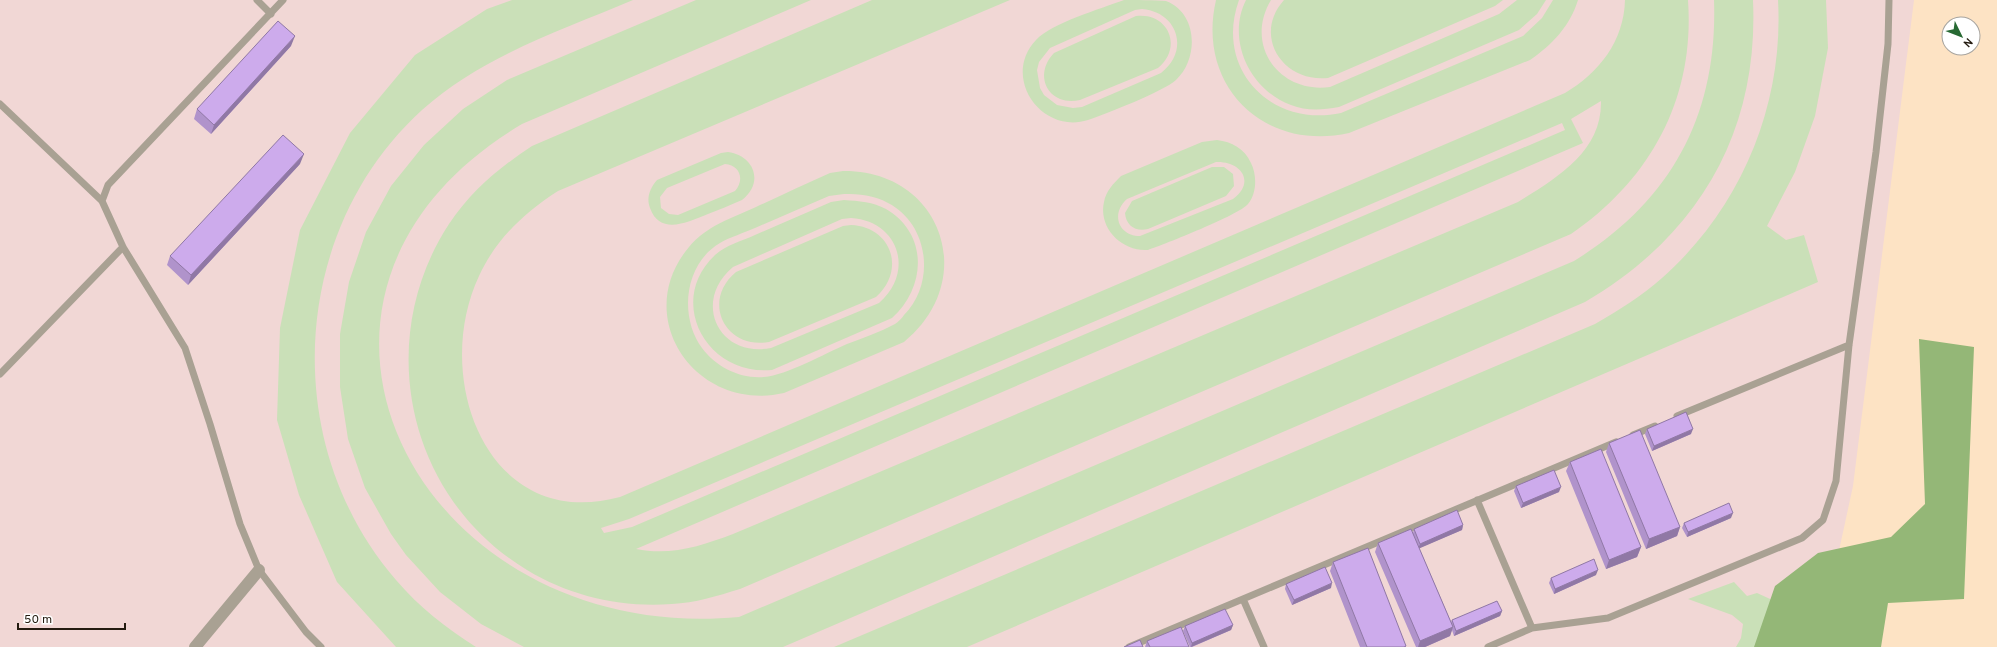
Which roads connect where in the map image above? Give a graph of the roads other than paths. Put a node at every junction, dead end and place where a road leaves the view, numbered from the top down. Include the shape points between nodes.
1 (257, 0) edge
2 (283, 0) edge
3 (1889, 0) edge
4 (271, 14) junction
5 (0, 104) edge
6 (102, 201) junction
7 (123, 247) junction
8 (1849, 345) junction
9 (0, 374) edge
10 (1667, 421) edge
11 (1660, 424) edge
12 (1477, 500) junction
13 (259, 570) junction
14 (1242, 599) junction
15 (1532, 628) junction
16 (195, 647) edge
17 (321, 647) edge
18 (1129, 647) edge
19 (1264, 647) edge
20 (1488, 647) edge

1 - 4 lane
2 - 4 lane
3 - 8 lane via 1888,44 1876,152
4 - 6 lane via 108,185
5 - 6 lane
6 - 7 lane
7 - 9 lane
7 - 13 lane via 185,348 240,524
8 - 10 lane
8 - 15 lane via 1836,481 1823,520 1802,538 1608,618
11 - 12 lane
12 - 14 lane
12 - 15 lane
13 - 16 street
13 - 17 lane via 306,632
14 - 18 lane
14 - 19 lane
15 - 20 lane

